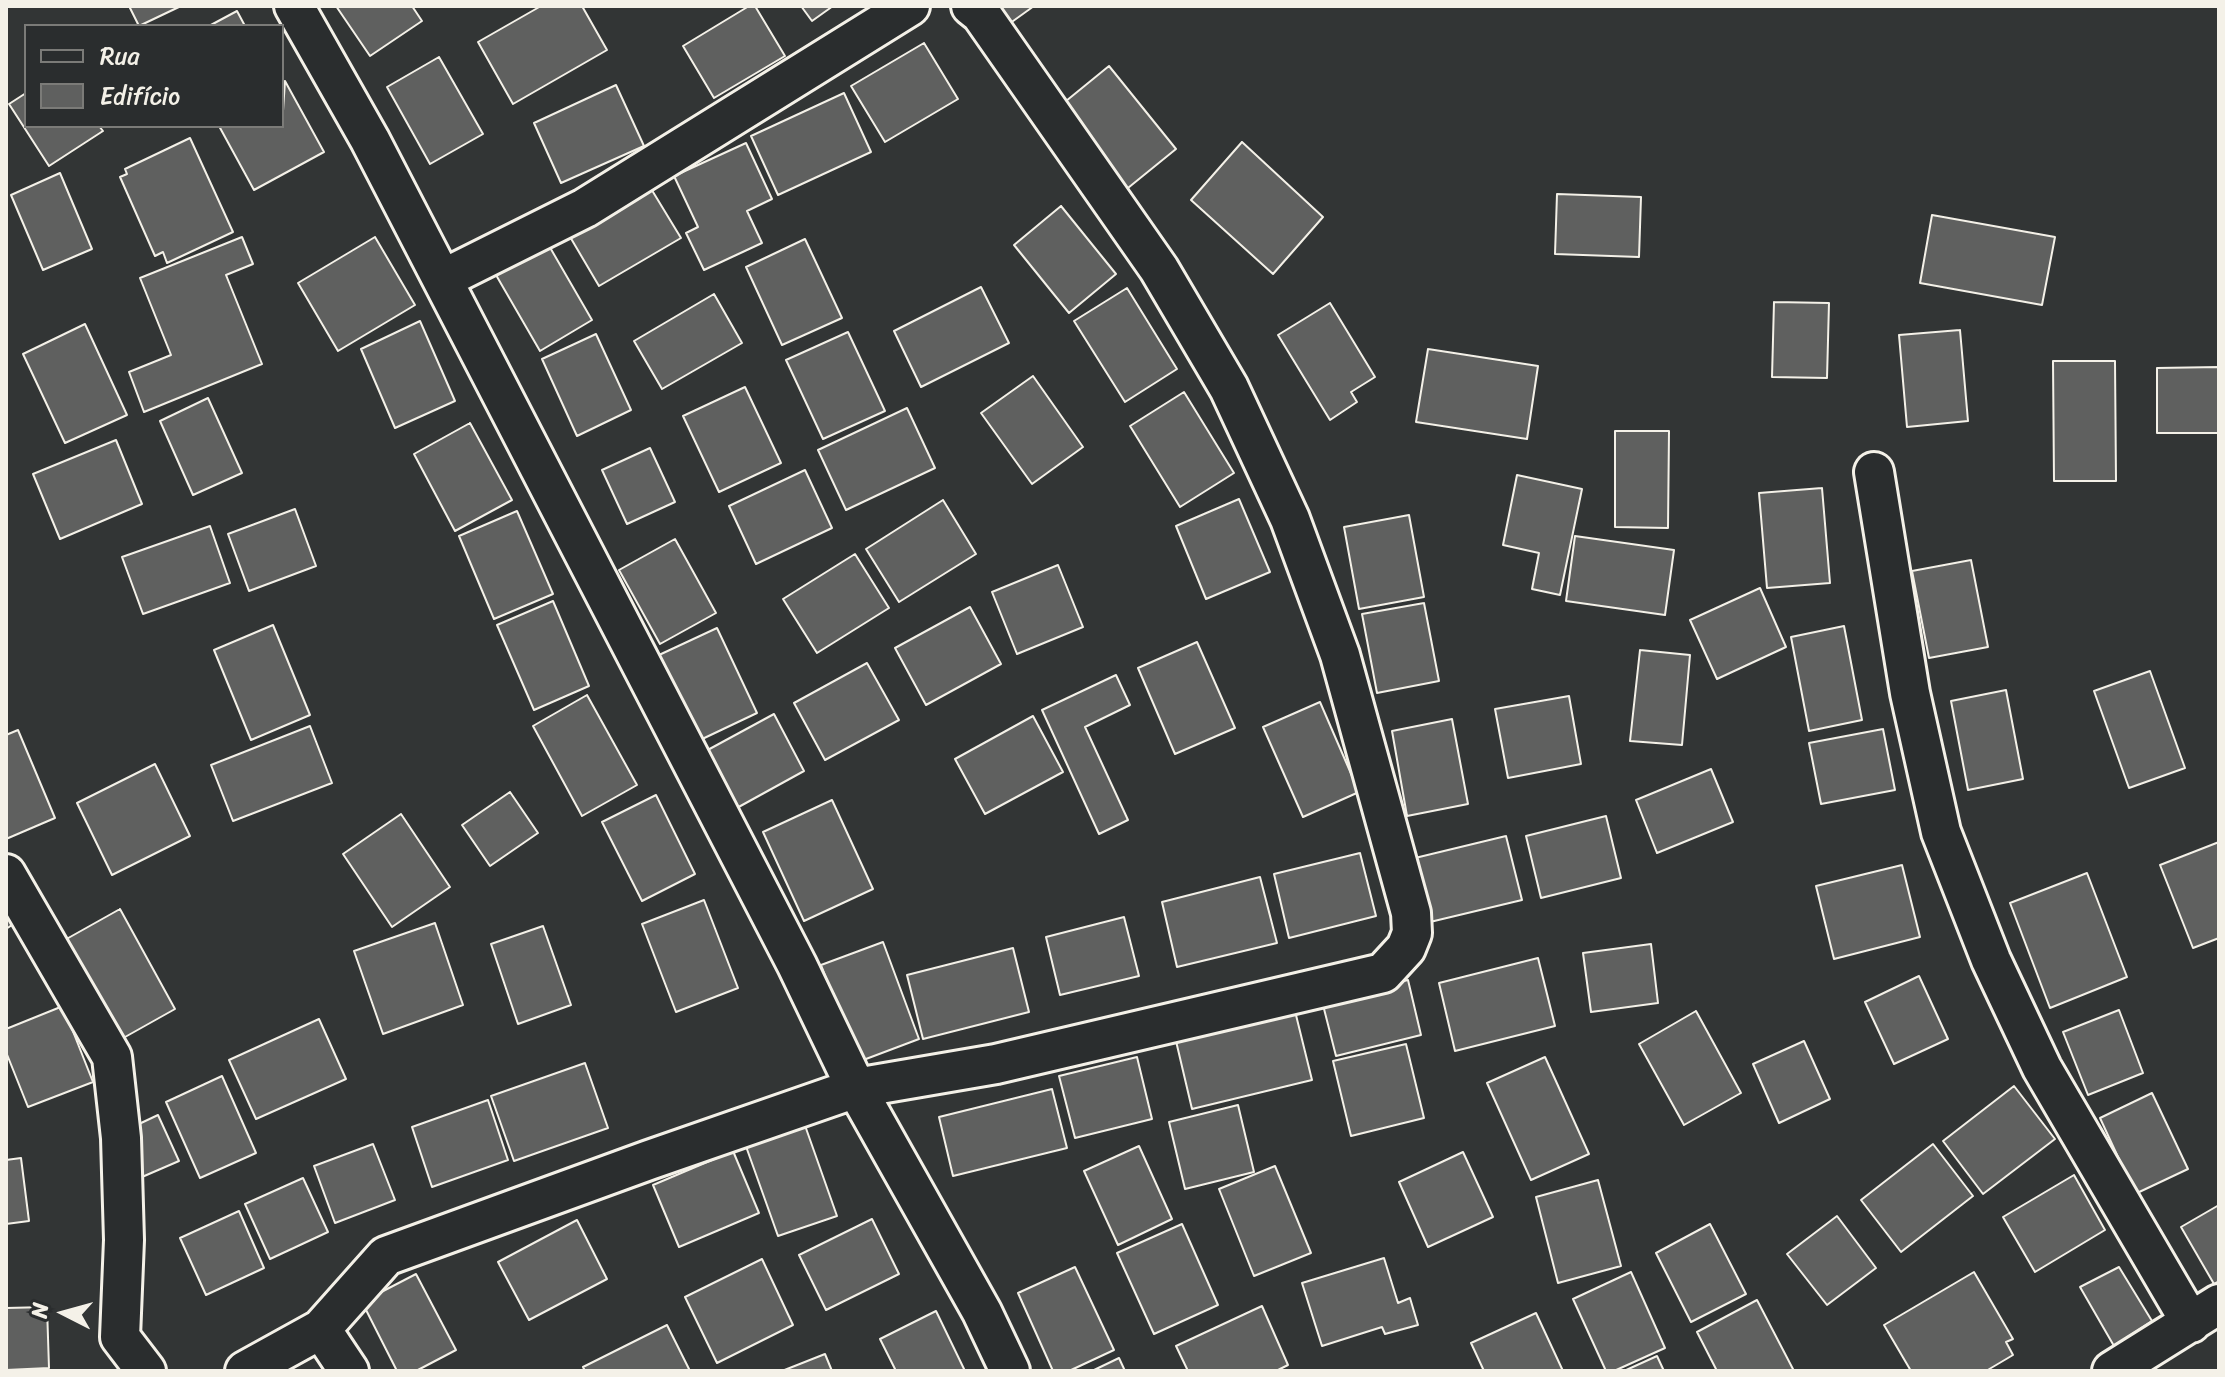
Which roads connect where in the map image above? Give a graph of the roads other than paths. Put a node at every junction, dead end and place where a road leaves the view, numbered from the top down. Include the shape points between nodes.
1 (294, 6) edge
2 (910, 6) edge
3 (971, 6) edge
4 (443, 279) junction
5 (1874, 472) dead end
6 (6, 874) edge
7 (856, 1088) junction
8 (2205, 1313) edge
9 (321, 1329) junction
10 (146, 1371) edge
11 (245, 1371) edge
12 (349, 1371) edge
13 (1010, 1371) edge
14 (2112, 1371) edge

1 - 4 street
2 - 4 street via 585,208
3 - 7 street via 1159,269 1229,388 1290,519 1340,655 1411,913 1412,933 1383,973 996,1064
4 - 7 street
5 - 8 street via 1910,693 1941,832 1991,960 2042,1068
6 - 10 street via 112,1057 124,1226 120,1337
7 - 9 street via 386,1256
7 - 13 street
8 - 14 street
9 - 11 street
9 - 12 street

